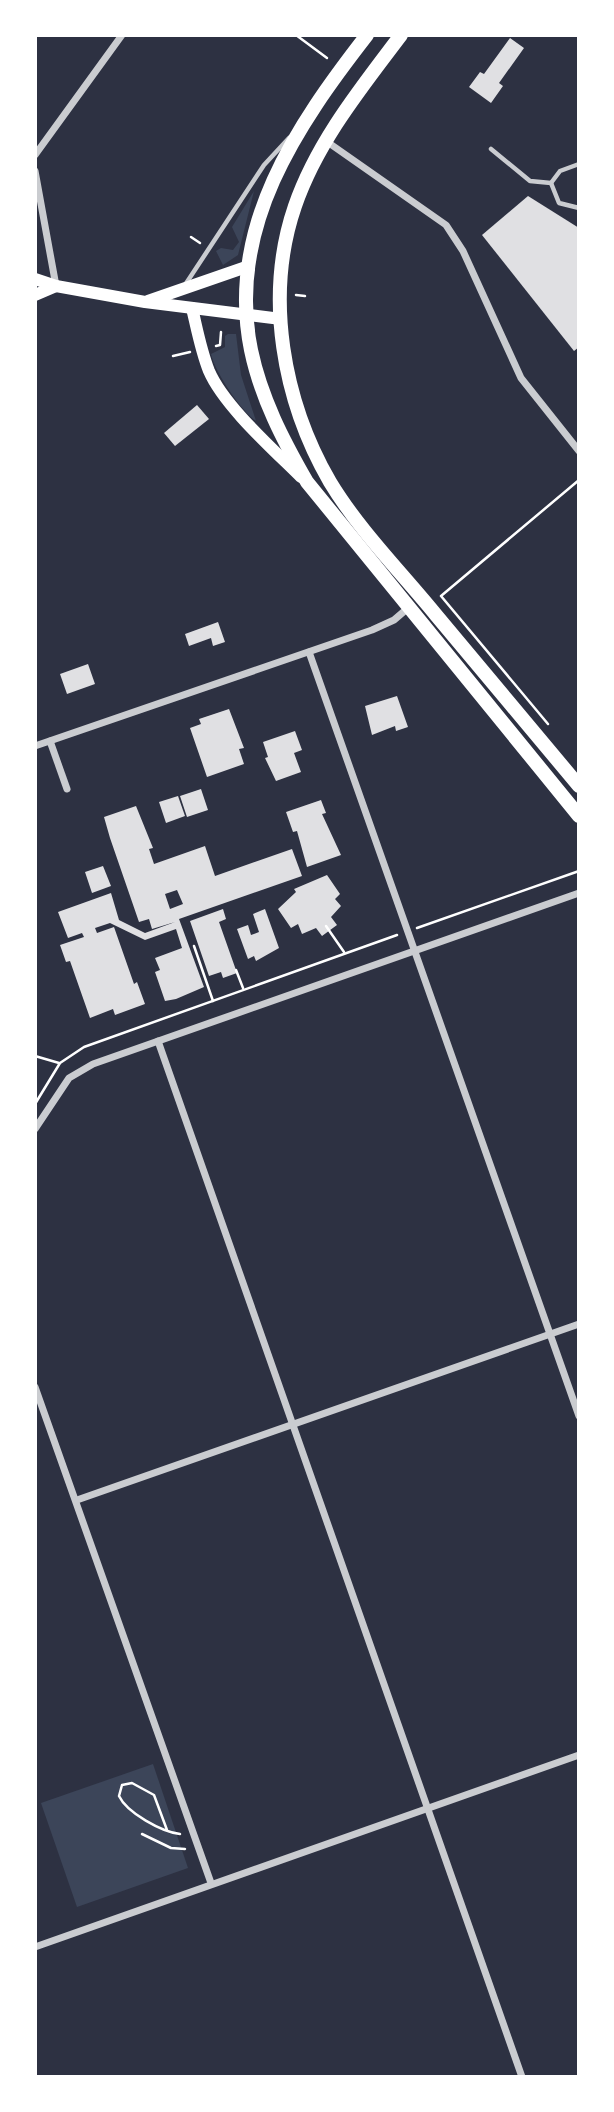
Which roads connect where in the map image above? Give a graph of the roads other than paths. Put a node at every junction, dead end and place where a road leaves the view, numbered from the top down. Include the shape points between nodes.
1 (122, 35) edge
2 (367, 35) edge
3 (401, 35) edge
4 (307, 118) junction
5 (326, 141) junction
6 (491, 149) dead end
7 (35, 155) edge
8 (579, 164) edge
9 (35, 171) edge
10 (551, 183) junction
11 (579, 208) edge
12 (249, 266) junction
13 (35, 279) edge
14 (56, 286) junction
15 (183, 289) junction
16 (35, 295) edge
17 (145, 302) junction
18 (192, 308) junction
19 (247, 315) junction
20 (281, 319) junction
21 (579, 451) edge
22 (307, 482) junction
23 (408, 608) junction
24 (309, 652) junction
25 (50, 741) junction
26 (35, 746) edge
27 (579, 786) edge
28 (67, 789) dead end
29 (579, 816) edge
30 (579, 893) edge
31 (414, 950) junction
32 (158, 1041) junction
33 (37, 1128) edge
34 (579, 1324) edge
35 (550, 1334) junction
36 (35, 1387) edge
37 (579, 1416) edge
38 (294, 1424) junction
39 (78, 1500) junction
40 (579, 1755) edge
41 (428, 1808) junction
42 (211, 1883) junction
43 (35, 1947) edge
44 (522, 2077) edge

1 - 7 street
2 - 4 highway
3 - 5 highway
4 - 12 highway via 267,191
4 - 15 lane via 264,165
5 - 20 highway via 295,207 283,259
5 - 21 street via 446,225 463,251 516,368
6 - 10 lane via 530,181
8 - 10 lane via 560,171
9 - 14 street
10 - 11 lane via 559,203
12 - 15 main road
12 - 19 highway
13 - 14 main road
14 - 16 main road
14 - 17 main road
15 - 17 main road
17 - 18 main road
18 - 19 main road
18 - 22 main road via 218,387 260,437
19 - 20 main road
19 - 22 highway via 267,405
20 - 27 highway via 300,418 331,483
22 - 23 highway
23 - 24 street via 394,620
23 - 29 highway
24 - 25 street
24 - 31 street
25 - 26 street
25 - 28 street
30 - 31 street
31 - 32 street
31 - 35 street
32 - 33 street via 93,1064 69,1079
32 - 38 street
34 - 35 street
35 - 37 street
35 - 38 street
36 - 39 street
38 - 39 street
38 - 41 street
39 - 42 street
40 - 41 street
41 - 42 street
41 - 44 street
42 - 43 street

